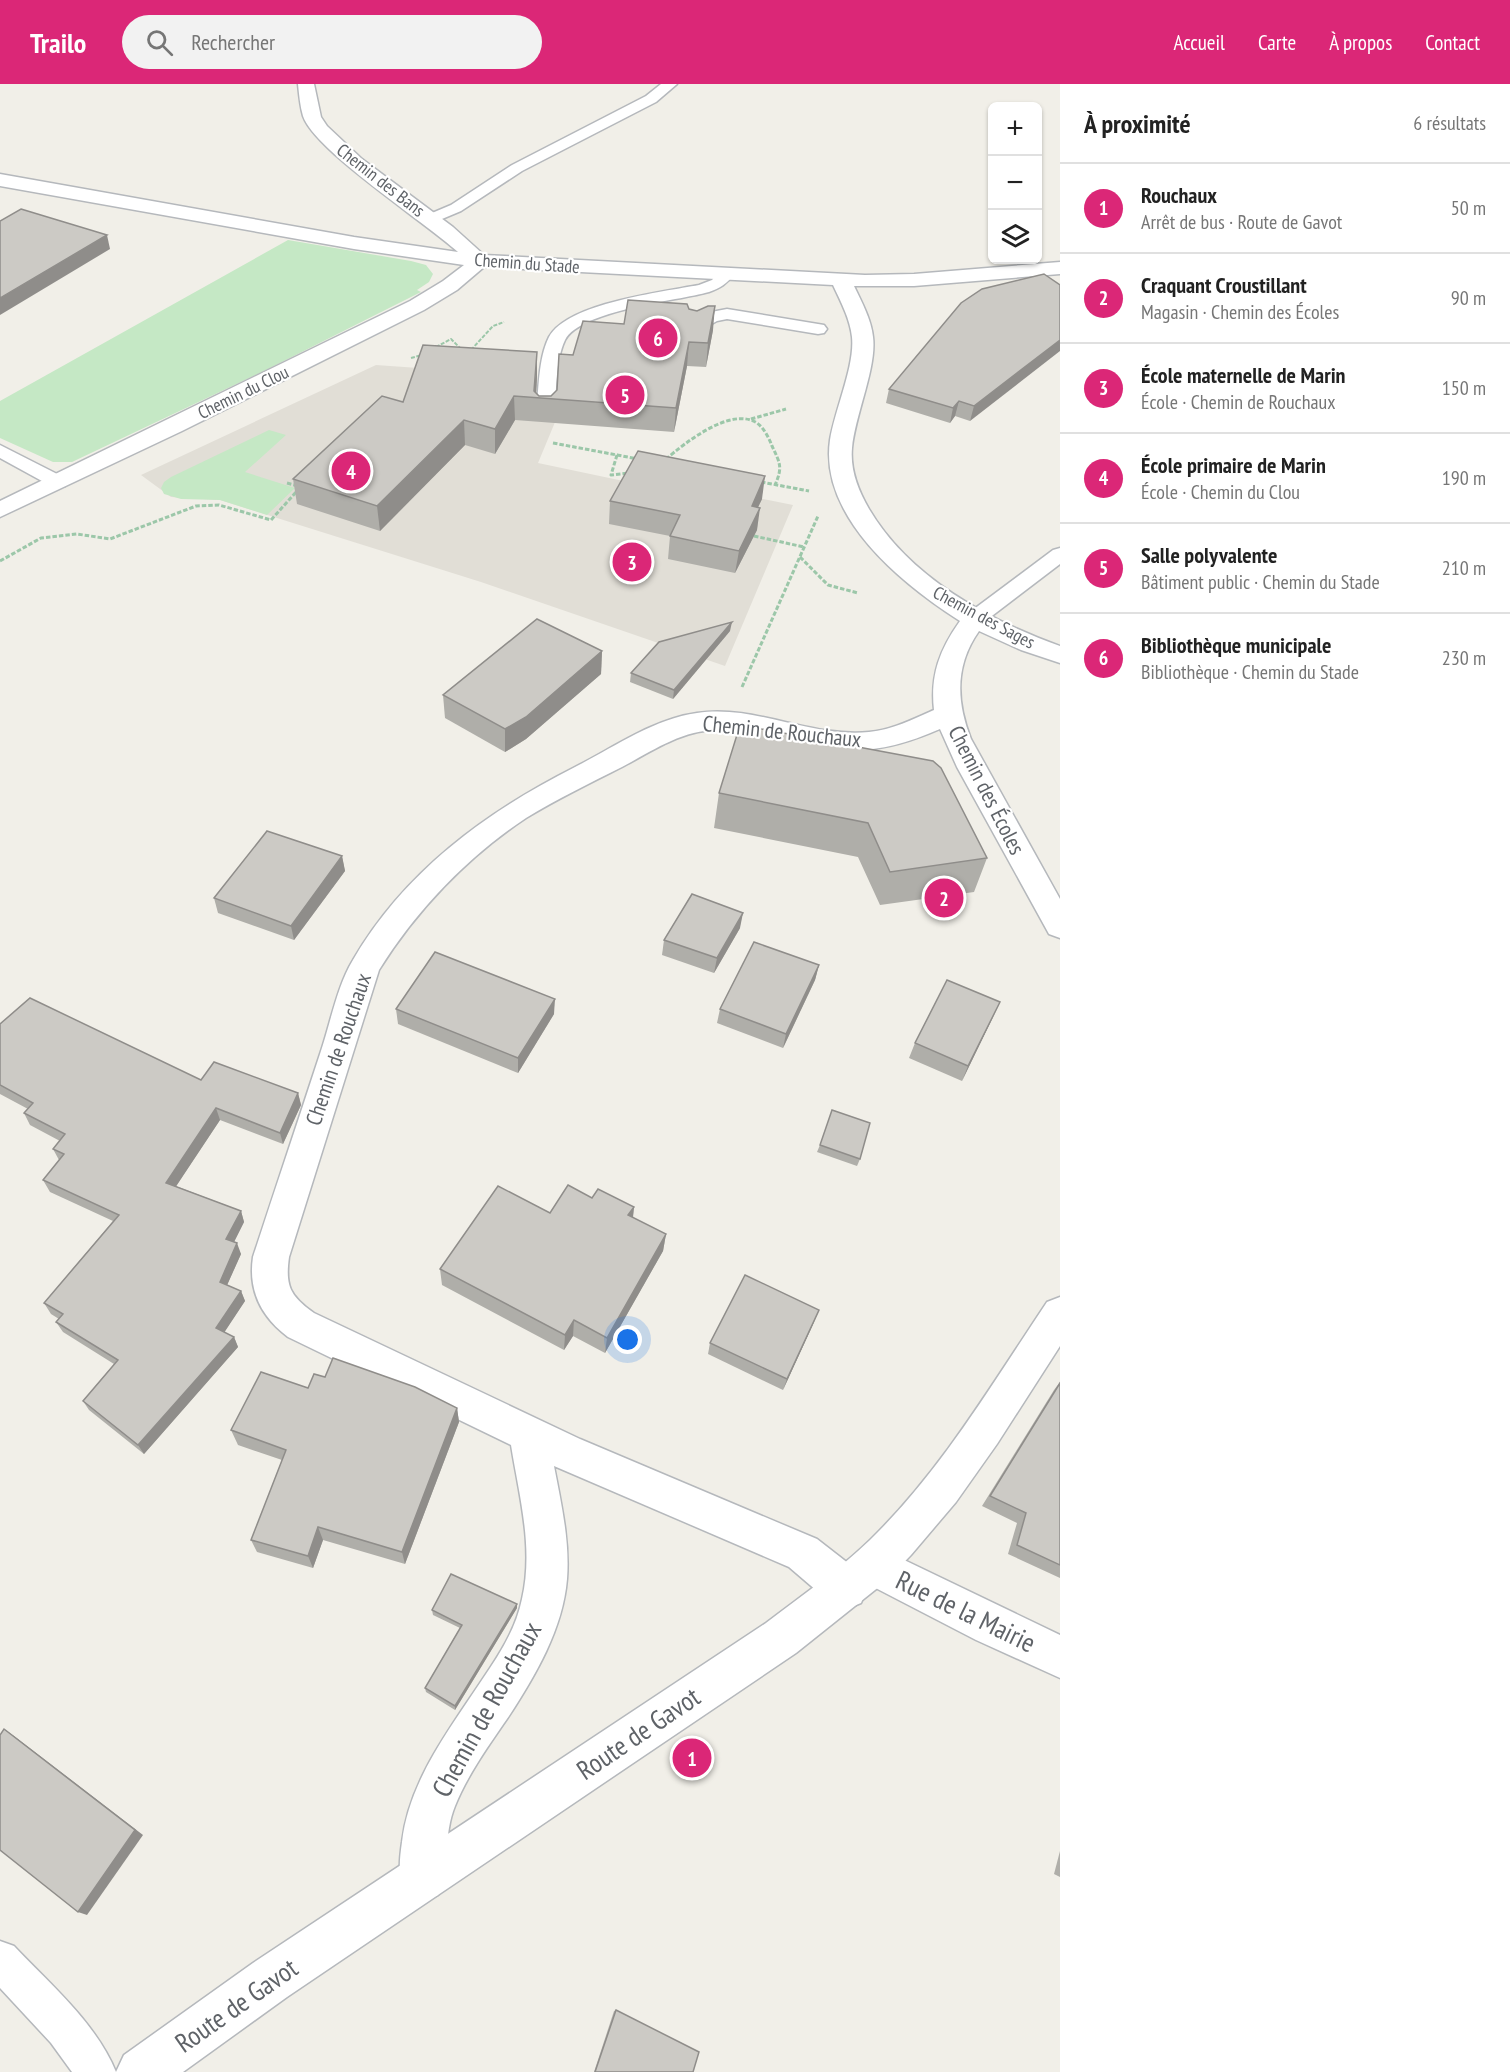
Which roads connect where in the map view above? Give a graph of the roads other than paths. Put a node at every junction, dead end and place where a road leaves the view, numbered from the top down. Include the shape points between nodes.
1 (306, 84) edge
2 (670, 84) edge
3 (0, 180) edge
4 (430, 219) junction
5 (479, 261) junction
6 (1060, 268) edge
7 (726, 274) junction
8 (841, 280) junction
9 (695, 328) edge
10 (819, 329) dead end
11 (545, 414) edge
12 (0, 451) edge
13 (58, 482) junction
14 (0, 510) edge
15 (1060, 554) edge
16 (977, 617) junction
17 (1060, 655) edge
18 (949, 714) junction
19 (1060, 926) edge
20 (1060, 1314) edge
21 (528, 1433) junction
22 (859, 1577) junction
23 (1060, 1657) edge
24 (422, 1879) junction
25 (0, 1960) edge
26 (96, 2072) edge
27 (141, 2072) edge

1 - 4 street, Chemin des Bans via 312,117 321,130 356,163
2 - 4 lane via 651,99
3 - 5 street, Chemin du Stade
4 - 5 street, Chemin des Bans
5 - 7 street, Chemin du Stade
5 - 13 street, Chemin du Clou via 424,300
6 - 8 street, Chemin du Stade via 914,280
7 - 8 street, Chemin du Stade
7 - 11 lane via 703,290 596,312 562,330 555,345
8 - 16 street, Chemin des Sages via 864,346 842,432 840,466 849,492 869,529 902,566 931,590
9 - 10 lane via 712,317 727,314
12 - 13 lane
13 - 14 street, Chemin du Clou
15 - 16 lane
16 - 17 street, Chemin des Sages
16 - 18 street, Chemin des Écoles via 960,638 950,662 946,696
18 - 19 street, Chemin des Écoles via 962,748
18 - 21 street, Chemin de Rouchaux via 889,738 855,742 727,721 691,722 675,727 509,815 463,851 393,927 368,961 355,991 271,1257 270,1289 276,1304 301,1325
20 - 22 street, Route de Gavot via 954,1473 915,1521
21 - 22 street, Chemin de Rouchaux via 803,1553 819,1564
21 - 24 street, Chemin de Rouchaux via 545,1538 547,1569 543,1599 519,1660 435,1799 426,1824
22 - 23 street, Rue de la Mairie via 991,1625
22 - 24 street, Route de Gavot via 781,1638
24 - 27 street, Route de Gavot
25 - 26 lane via 65,2029

